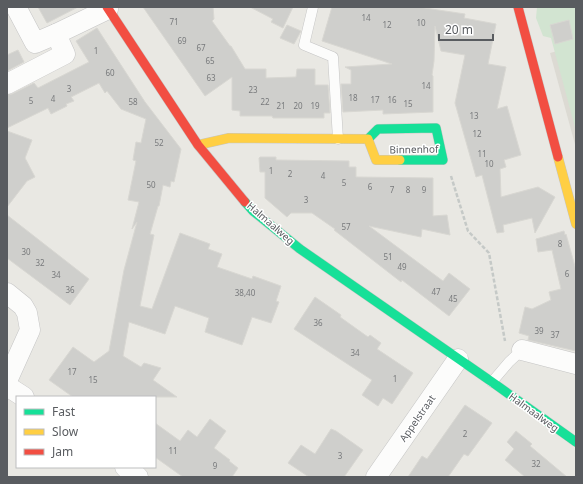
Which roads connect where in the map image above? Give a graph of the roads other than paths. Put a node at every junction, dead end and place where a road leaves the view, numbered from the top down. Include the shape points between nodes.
1 (16, 7) edge
2 (313, 7) edge
3 (518, 7) edge
4 (107, 8) edge
5 (56, 34) junction
6 (7, 84) edge
7 (338, 139) junction
8 (368, 139) junction
9 (198, 145) junction
10 (576, 224) edge
11 (7, 293) edge
12 (515, 356) joint
13 (458, 359) junction
14 (576, 364) edge
15 (7, 381) edge
16 (492, 382) junction
17 (7, 386) edge
18 (22, 396) edge
19 (576, 442) edge
20 (126, 468) edge
21 (138, 477) edge
22 (376, 477) edge

1 - 5 street via 35,44
2 - 7 lane via 304,45 333,57
3 - 10 street
4 - 5 street
4 - 9 street, Halmaalweg
5 - 6 street via 65,54
7 - 8 street
7 - 9 street via 230,138
8 - 8 street, Binnenhof via 376,160 443,160 436,128 378,129
9 - 13 street, Halmaalweg via 253,211 300,249
11 - 15 street via 24,306 30,330
12 - 14 street
12 - 16 lane
13 - 16 street, Halmaalweg
13 - 22 street, Appelstraat
16 - 19 street, Halmaalweg
17 - 18 street
20 - 21 street

